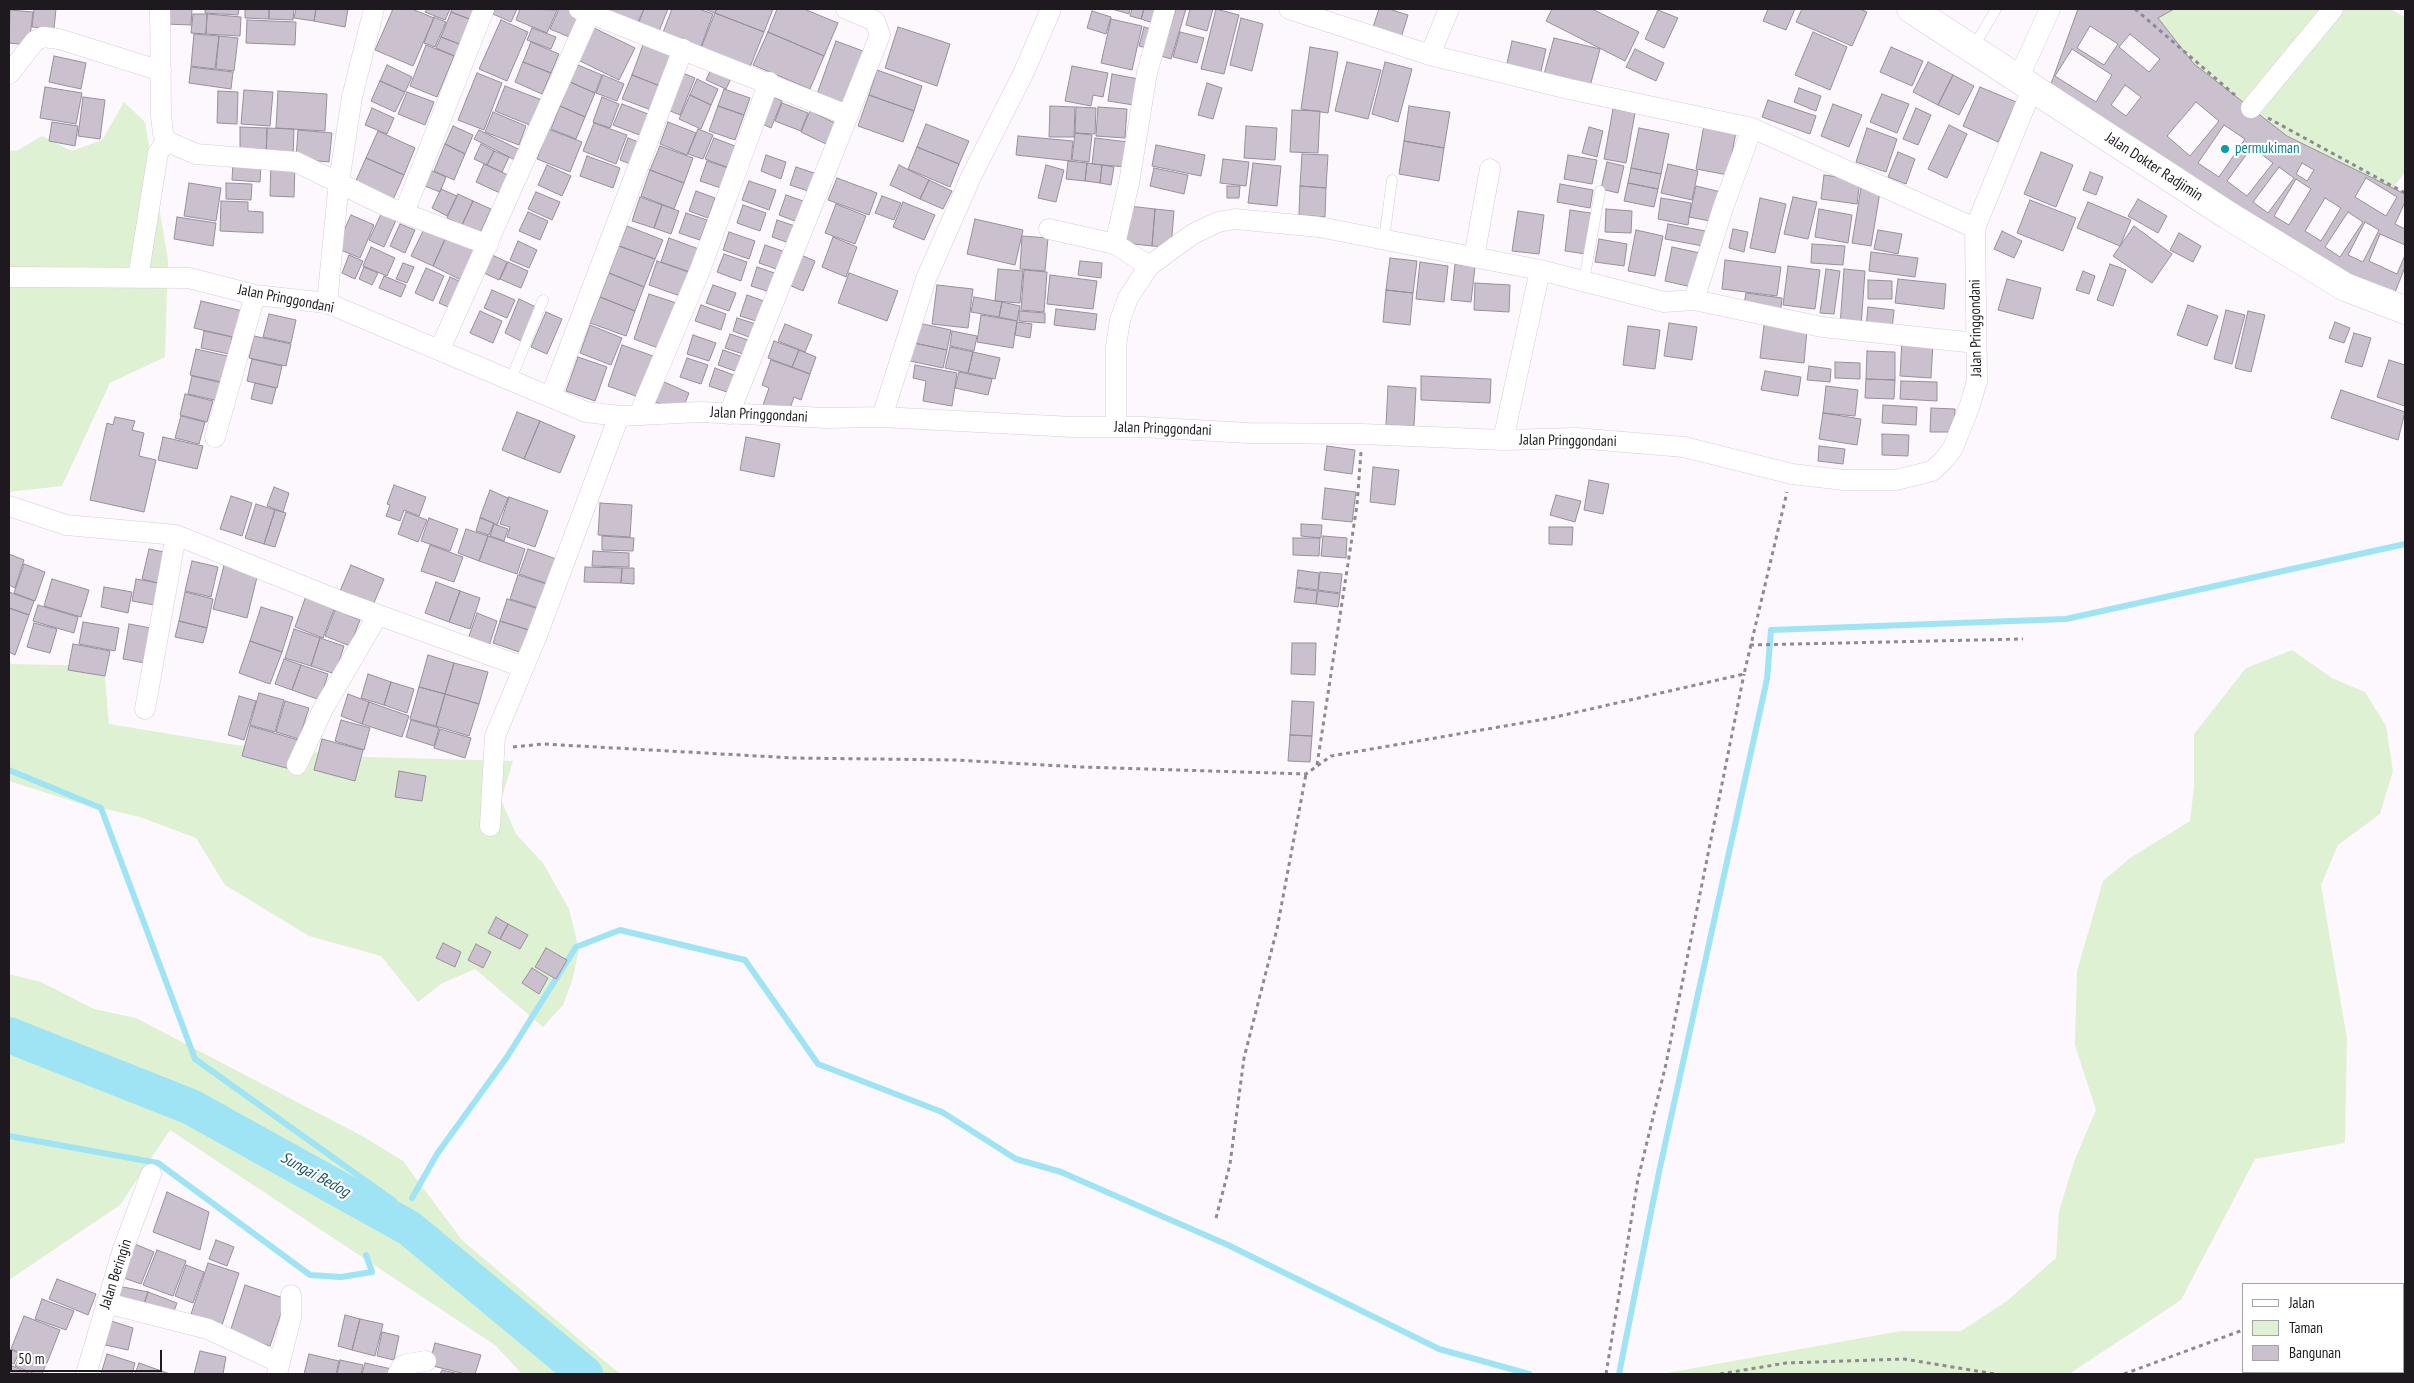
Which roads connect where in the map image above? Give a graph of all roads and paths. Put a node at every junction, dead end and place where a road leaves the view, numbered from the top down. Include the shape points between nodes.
1 (160, 9) edge
2 (374, 9) edge
3 (484, 9) edge
4 (846, 9) edge
5 (1050, 9) edge
6 (1165, 9) edge
7 (1289, 9) edge
8 (1449, 9) edge
9 (1911, 9) edge
10 (1996, 9) edge
11 (2050, 9) edge
12 (2333, 9) edge
13 (587, 10) edge
14 (683, 49) junction
15 (1973, 49) junction
16 (1430, 55) junction
17 (161, 71) junction
18 (9, 74) edge
19 (769, 82) junction
20 (2025, 84) junction
21 (2251, 108) dead end
22 (847, 115) junction
23 (1752, 128) junction
24 (166, 141) junction
25 (1490, 169) dead end
26 (1392, 180) dead end
27 (339, 182) junction
28 (1600, 191) dead end
29 (404, 213) junction
30 (1975, 228) junction
31 (1049, 229) dead end
32 (1384, 239) junction
33 (1115, 244) junction
34 (488, 245) junction
35 (1474, 257) junction
36 (1149, 266) junction
37 (1540, 270) junction
38 (9, 277) edge
39 (138, 278) junction
40 (1584, 281) junction
41 (255, 295) junction
42 (543, 300) dead end
43 (1694, 300) junction
44 (326, 304) junction
45 (2405, 310) edge
46 (1976, 343) junction
47 (440, 349) junction
48 (511, 379) junction
49 (552, 396) junction
50 (729, 414) junction
51 (639, 415) junction
52 (619, 416) junction
53 (882, 417) junction
54 (1116, 427) junction
55 (1362, 434) junction
56 (215, 437) dead end
57 (1503, 440) junction
58 (1792, 474) junction
59 (9, 506) edge
60 (176, 535) junction
61 (378, 615) junction
62 (2023, 639) dead end
63 (1750, 645) junction
64 (523, 667) junction
65 (1744, 674) junction
66 (145, 709) dead end
67 (494, 748) junction
68 (297, 765) dead end
69 (1317, 766) junction
70 (1306, 774) junction
71 (490, 826) dead end
72 (151, 1174) dead end
73 (1216, 1218) dead end
74 (291, 1295) dead end
75 (106, 1303) junction
76 (2242, 1330) edge
77 (426, 1361) dead end
78 (278, 1369) edge
79 (86, 1374) edge
80 (398, 1374) edge
81 (1606, 1374) edge
82 (1720, 1374) edge
83 (1995, 1374) edge
84 (2124, 1374) edge

1 - 17 street
2 - 27 street via 352,97
3 - 29 street
4 - 22 street via 875,22 880,35
5 - 53 street via 1024,72 971,177 926,279
6 - 33 street via 1147,73 1129,183
7 - 16 street
8 - 16 street
9 - 15 main road, Jalan Dokter Radjimin
10 - 15 lane
11 - 20 street, Jalan Pringgondani
12 - 21 street
13 - 14 street
13 - 34 street
14 - 19 street
14 - 49 street
15 - 20 main road, Jalan Dokter Radjimin
16 - 23 street
17 - 18 street via 59,39 43,37 35,41
17 - 24 street
19 - 22 street
19 - 51 street via 700,270
20 - 30 street, Jalan Pringgondani
20 - 45 main road, Jalan Dokter Radjimin via 2345,287
22 - 50 street
23 - 30 street
23 - 43 street
24 - 27 street via 196,154 296,162
24 - 39 street via 158,152
25 - 35 street
26 - 32 lane
27 - 29 street
27 - 44 street
28 - 40 lane
29 - 34 street
30 - 46 street, Jalan Pringgondani
31 - 33 street
32 - 35 street
32 - 36 street via 1319,227 1235,219 1218,222 1193,234
33 - 36 street
34 - 47 street
35 - 37 street
36 - 54 street via 1128,298 1120,320 1116,346
37 - 40 street
37 - 57 street
38 - 39 street, Jalan Pringgondani
39 - 41 street, Jalan Pringgondani via 189,278
40 - 43 street via 1664,302
41 - 44 street, Jalan Pringgondani
41 - 56 street
42 - 48 lane
43 - 46 street via 1822,327
44 - 47 street, Jalan Pringgondani
46 - 58 street, Jalan Pringgondani via 1977,381 1970,405 1953,448 1932,471 1896,480 1844,480
47 - 48 street, Jalan Pringgondani
48 - 49 street, Jalan Pringgondani
49 - 52 street, Jalan Pringgondani via 586,412
50 - 51 street, Jalan Pringgondani
50 - 53 street, Jalan Pringgondani
51 - 52 street, Jalan Pringgondani
52 - 64 street
53 - 54 street, Jalan Pringgondani via 1009,426
54 - 55 street, Jalan Pringgondani
55 - 57 street, Jalan Pringgondani
55 - 69 path via 1357,505
57 - 58 street, Jalan Pringgondani via 1576,438 1684,447
58 - 63 path
59 - 60 street via 66,525
60 - 61 street
60 - 66 street
61 - 64 street
61 - 68 street via 323,709
62 - 63 path
63 - 65 path
64 - 67 street via 495,736
65 - 69 path via 1551,718 1331,756
65 - 81 path via 1666,1064 1638,1179
67 - 70 path via 543,744 794,758 955,760
67 - 71 street
69 - 70 path
70 - 73 path via 1277,929 1244,1058 1230,1164
72 - 75 street, Jalan Beringin
74 - 78 street via 292,1312
75 - 78 street via 208,1329
75 - 79 street, Jalan Beringin
76 - 84 path
77 - 80 street via 402,1366
82 - 83 path via 1786,1364 1904,1359

